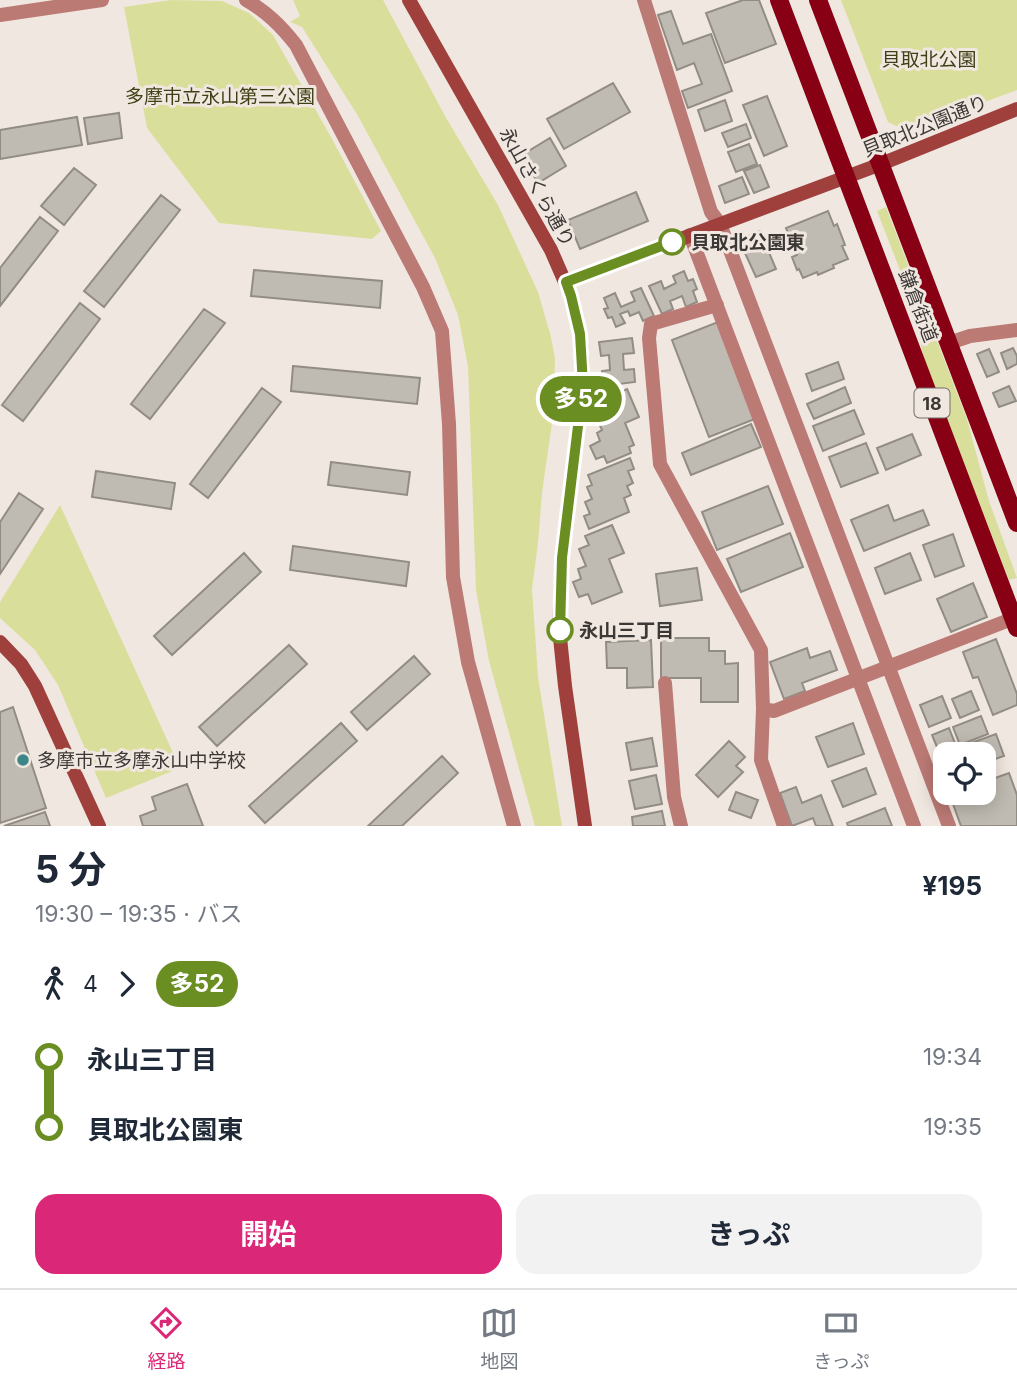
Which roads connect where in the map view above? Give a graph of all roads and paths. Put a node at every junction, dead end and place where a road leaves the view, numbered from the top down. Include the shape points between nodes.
1 (102, 0) edge
2 (246, 0) edge
3 (409, 0) edge
4 (644, 0) edge
5 (779, 0) edge
6 (818, 0) edge
7 (0, 15) edge
8 (1017, 109) edge
9 (881, 164) junction
10 (846, 177) junction
11 (720, 224) junction
12 (690, 235) junction
13 (566, 282) junction
14 (717, 305) junction
15 (1017, 330) edge
16 (949, 343) junction
17 (1017, 523) edge
18 (1016, 621) edge
19 (0, 642) edge
20 (888, 667) junction
21 (859, 679) junction
22 (665, 683) dead end
23 (763, 709) junction
24 (99, 826) edge
25 (514, 826) edge
26 (585, 826) edge
27 (681, 826) edge
28 (784, 826) edge
29 (914, 826) edge
30 (949, 826) edge

1 - 7 street
2 - 25 street via 279,23 296,45 442,331 453,577 468,662
3 - 13 street, 永山さくら通り
4 - 11 street via 711,212
5 - 10 main road, 鎌倉街道 / 18
6 - 9 main road, 鎌倉街道 / 18
8 - 9 street, 貝取北公園通り
9 - 10 street, 貝取北公園通り
9 - 16 main road, 鎌倉街道 / 18
10 - 11 street, 貝取北公園通り
10 - 18 main road, 鎌倉街道 / 18
11 - 12 street, 貝取北公園通り
11 - 20 street
12 - 13 street, 貝取北公園通り
12 - 14 street
13 - 26 street, 永山さくら通り via 580,334 583,385 562,558 559,628
14 - 21 street
14 - 23 street via 651,324 660,464 761,650
15 - 16 street
16 - 17 main road, 鎌倉街道 / 18
18 - 20 street
19 - 24 street via 35,686
20 - 21 street
20 - 30 street
21 - 23 street via 774,711
21 - 29 street
22 - 27 street via 674,797
23 - 28 street via 761,760

